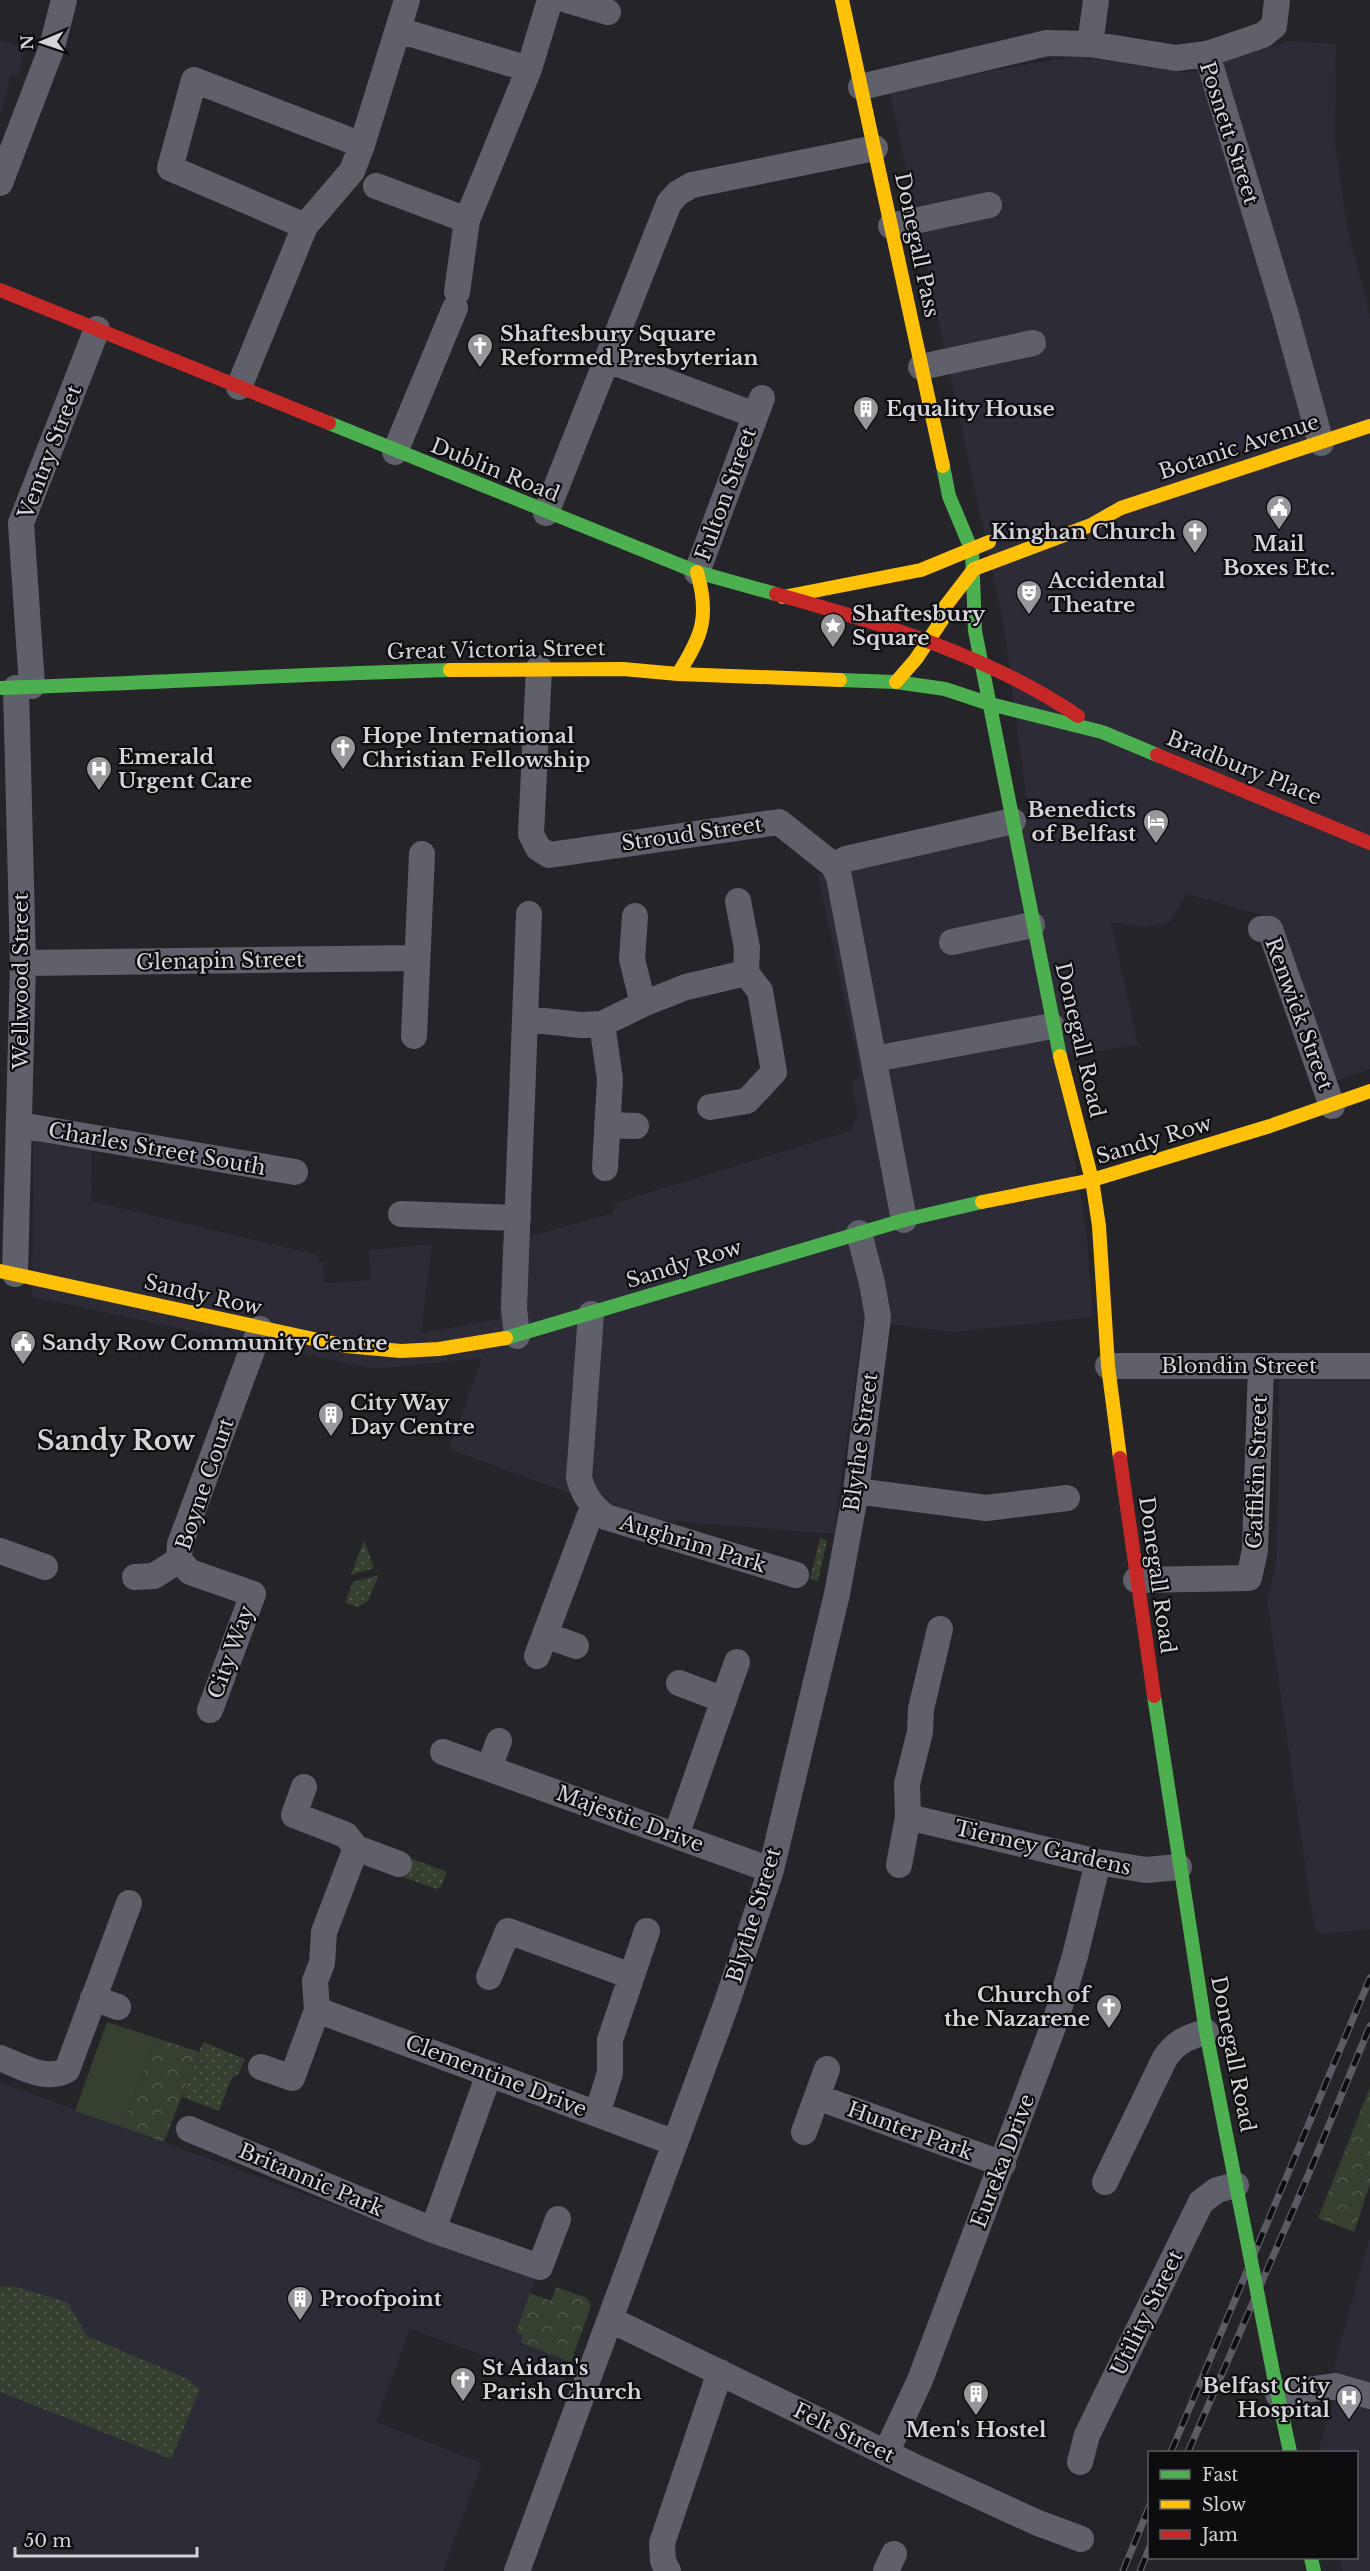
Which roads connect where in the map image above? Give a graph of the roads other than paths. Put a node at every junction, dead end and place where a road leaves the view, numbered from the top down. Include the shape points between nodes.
1 (64, 0) edge
2 (407, 0) edge
3 (550, 0) edge
4 (567, 0) edge
5 (843, 0) edge
6 (1096, 0) edge
7 (1277, 0) edge
8 (608, 12) dead end
9 (398, 30) junction
10 (1090, 44) junction
11 (1207, 54) junction
12 (529, 69) junction
13 (861, 87) junction
14 (362, 146) junction
15 (875, 148) junction
16 (0, 183) edge
17 (376, 186) dead end
18 (990, 205) dead end
19 (467, 220) junction
20 (891, 225) junction
21 (305, 226) junction
22 (0, 290) edge
23 (97, 329) junction
24 (1033, 343) dead end
25 (608, 360) junction
26 (921, 367) junction
27 (239, 387) junction
28 (1370, 426) edge
29 (1321, 443) junction
30 (395, 452) junction
31 (950, 499) junction
32 (1121, 508) junction
33 (1090, 510) dead end
34 (546, 513) junction
35 (943, 523) dead end
36 (999, 537) dead end
37 (932, 551) dead end
38 (972, 551) junction
39 (974, 569) junction
40 (921, 570) junction
41 (696, 572) junction
42 (776, 595) junction
43 (828, 624) dead end
44 (928, 640) junction
45 (982, 665) junction
46 (539, 669) junction
47 (678, 674) junction
48 (966, 676) dead end
49 (896, 682) junction
50 (986, 682) junction
51 (16, 688) edge
52 (990, 704) junction
53 (1102, 732) junction
54 (1013, 821) junction
55 (1370, 843) edge
56 (422, 854) dead end
57 (833, 865) junction
58 (738, 901) dead end
59 (529, 914) dead end
60 (635, 916) dead end
61 (1032, 925) junction
62 (1262, 929) dead end
63 (952, 942) dead end
64 (417, 958) junction
65 (23, 963) junction
66 (746, 973) junction
67 (643, 1004) junction
68 (525, 1019) junction
69 (602, 1024) junction
70 (1052, 1026) junction
71 (414, 1036) dead end
72 (874, 1059) junction
73 (1370, 1090) edge
74 (1332, 1106) junction
75 (710, 1107) dead end
76 (20, 1125) junction
77 (607, 1125) junction
78 (636, 1126) dead end
79 (605, 1168) dead end
80 (295, 1172) dead end
81 (1092, 1180) junction
82 (400, 1214) dead end
83 (518, 1218) junction
84 (904, 1220) junction
85 (858, 1233) junction
86 (8, 1272) edge
87 (591, 1314) junction
88 (260, 1329) junction
89 (517, 1336) junction
90 (1108, 1366) junction
91 (1261, 1366) junction
92 (1370, 1366) edge
93 (856, 1491) junction
94 (1067, 1498) dead end
95 (593, 1507) junction
96 (0, 1551) edge
97 (179, 1560) junction
98 (45, 1567) dead end
99 (795, 1575) dead end
100 (135, 1577) dead end
101 (1136, 1580) junction
102 (940, 1629) dead end
103 (576, 1646) dead end
104 (737, 1662) dead end
105 (679, 1683) dead end
106 (724, 1700) junction
107 (210, 1710) dead end
108 (499, 1741) dead end
109 (443, 1752) dead end
110 (489, 1768) junction
111 (304, 1787) dead end
112 (909, 1817) junction
113 (676, 1836) junction
114 (356, 1848) junction
115 (1098, 1862) junction
116 (399, 1864) dead end
117 (899, 1865) dead end
118 (1179, 1867) junction
119 (771, 1870) junction
120 (129, 1903) dead end
121 (647, 1931) dead end
122 (631, 1976) junction
123 (489, 1977) dead end
124 (93, 1998) junction
125 (118, 2007) dead end
126 (317, 2010) junction
127 (1206, 2032) junction
128 (0, 2058) edge
129 (261, 2067) dead end
130 (827, 2069) dead end
131 (489, 2074) junction
132 (817, 2097) junction
133 (597, 2114) junction
134 (189, 2129) dead end
135 (804, 2132) dead end
136 (675, 2143) junction
137 (1003, 2164) junction
138 (1105, 2182) dead end
139 (1237, 2190) junction
140 (558, 2219) dead end
141 (433, 2230) junction
142 (611, 2319) junction
143 (720, 2372) junction
144 (1276, 2386) junction
145 (1370, 2396) edge
146 (1290, 2451) edge
147 (886, 2453) junction
148 (1080, 2462) dead end
149 (1081, 2539) dead end
150 (517, 2571) edge
151 (668, 2571) edge

1 - 16 street via 52,47
2 - 9 street
3 - 12 street
4 - 8 street
5 - 13 main road, Donegall Pass
6 - 10 street
7 - 11 street via 1274,26 1263,35
9 - 12 street
9 - 14 street
10 - 11 street, Posnett Street via 1176,58
10 - 13 street, Posnett Street via 1047,42
11 - 29 street, Posnett Street
12 - 19 street
13 - 15 main road, Donegall Pass
14 - 21 street via 352,171
14 - 21 street via 194,80 170,168
15 - 20 main road, Donegall Pass
15 - 25 street via 692,185 678,192 669,203
17 - 19 street
18 - 20 street
19 - 30 street via 456,300
20 - 26 main road, Donegall Pass
21 - 27 street
22 - 23 main road, Dublin Road
23 - 27 main road, Dublin Road
23 - 51 street, Ventry Street via 21,523
24 - 26 street
25 - 34 street
25 - 41 street, Fulton Street via 758,406
26 - 31 main road, Donegall Pass
27 - 30 main road, Dublin Road
28 - 29 main road, Botanic Avenue
29 - 32 main road, Botanic Avenue
30 - 34 main road, Dublin Road
31 - 35 main road, Donegall Pass
31 - 38 main road, Donegall Pass
32 - 33 main road, Botanic Avenue
32 - 39 main road, Botanic Avenue via 1091,525
34 - 41 main road, Dublin Road
36 - 38 main road
37 - 40 main road
38 - 39 main road
38 - 40 main road
39 - 44 main road via 944,608 942,620
39 - 45 main road via 975,631
40 - 42 main road
41 - 42 main road, Dublin Road
41 - 47 main road via 706,603 703,627
42 - 43 main road
42 - 44 main road, Dublin Road
44 - 45 main road, Dublin Road
44 - 49 main road
45 - 50 main road
45 - 53 main road, Bradbury Place via 1047,695
46 - 47 main road, Great Victoria Street via 623,669
46 - 51 main road, Great Victoria Street via 301,674
46 - 57 street, Stroud Street via 531,834 538,848 549,855 779,822
47 - 49 main road, Great Victoria Street
48 - 50 main road
49 - 52 main road, Great Victoria Street via 945,689
50 - 52 main road
51 - 65 street, Wellwood Street
52 - 53 main road, Bradbury Place
52 - 54 main road, Donegall Road
53 - 55 main road, Bradbury Place
54 - 57 street
54 - 61 main road, Donegall Road
56 - 64 street
57 - 72 street via 839,876
58 - 66 street via 747,948
59 - 68 street
60 - 67 street via 632,959
61 - 63 street
61 - 70 main road, Donegall Road
62 - 74 street, Renwick Street via 1270,929
64 - 65 street, Glenapin Street
64 - 71 street
65 - 76 street, Wellwood Street
66 - 67 street via 686,987
66 - 75 street via 760,992 774,1072 747,1101
67 - 69 street
68 - 69 street
68 - 83 street
69 - 77 street via 610,1079
70 - 72 street
70 - 81 main road, Donegall Road
72 - 84 street
73 - 74 main road, Sandy Row
74 - 81 main road, Sandy Row
76 - 80 street, Charles Street South
76 - 86 street, Wellwood Street
77 - 78 street
77 - 79 street
81 - 84 main road, Sandy Row
81 - 90 main road, Donegall Road via 1099,1226
82 - 83 street
83 - 89 street via 514,1308
84 - 85 main road, Sandy Row
85 - 87 main road, Sandy Row
85 - 93 street, Blythe Street via 878,1317
86 - 88 main road, Sandy Row
87 - 89 main road, Sandy Row
87 - 95 street via 579,1478
88 - 89 main road, Sandy Row via 346,1346 401,1351 475,1345
88 - 97 street, Boyne Court via 184,1534
90 - 91 street, Blondin Street
90 - 101 main road, Donegall Road
91 - 92 street, Blondin Street
91 - 101 street, Gaffikin Street via 1255,1550 1249,1578
93 - 94 street via 986,1508
93 - 119 street, Blythe Street via 837,1594
95 - 99 street, Aughrim Park via 606,1517
95 - 103 street via 541,1646
96 - 98 street
97 - 100 street, Boyne Court via 154,1575
97 - 107 street, City Way via 189,1572 253,1594
101 - 118 main road, Donegall Road
102 - 112 street via 907,1784
104 - 106 street
105 - 106 street
106 - 113 street
108 - 110 street
109 - 110 street, Majestic Drive
110 - 113 street, Majestic Drive
111 - 114 street via 294,1815 346,1835
112 - 115 street, Tierney Gardens
112 - 117 street
113 - 119 street, Majestic Drive
114 - 116 street
114 - 126 street via 324,1932 322,1963 315,1982
115 - 118 street, Tierney Gardens via 1146,1870
115 - 137 street, Eureka Drive via 1056,2019
118 - 127 main road, Donegall Road
119 - 136 street, Blythe Street
120 - 124 street
121 - 122 street
122 - 123 street via 508,1930
122 - 133 street via 610,2040 610,2073
124 - 125 street
124 - 128 street via 67,2070 53,2076
126 - 129 street via 292,2078
126 - 131 street, Clementine Drive
127 - 138 street via 1174,2044
127 - 139 main road, Donegall Road
130 - 132 street
131 - 133 street, Clementine Drive
131 - 141 street
132 - 135 street
132 - 137 street, Hunter Park
133 - 136 street, Clementine Drive
134 - 141 street, Britannic Park
136 - 142 street, Blythe Street
137 - 147 street, Eureka Drive via 920,2380
139 - 144 main road, Donegall Road, bridge
139 - 148 street, Utility Street via 1217,2190 1201,2202 1087,2435
140 - 141 street, Britannic Park via 540,2267
142 - 143 street, Felt Street
142 - 150 street, Blythe Street
143 - 147 street, Felt Street
143 - 151 street via 662,2543
144 - 145 street via 1335,2386
144 - 146 main road, Donegall Road
147 - 149 street, Felt Street

